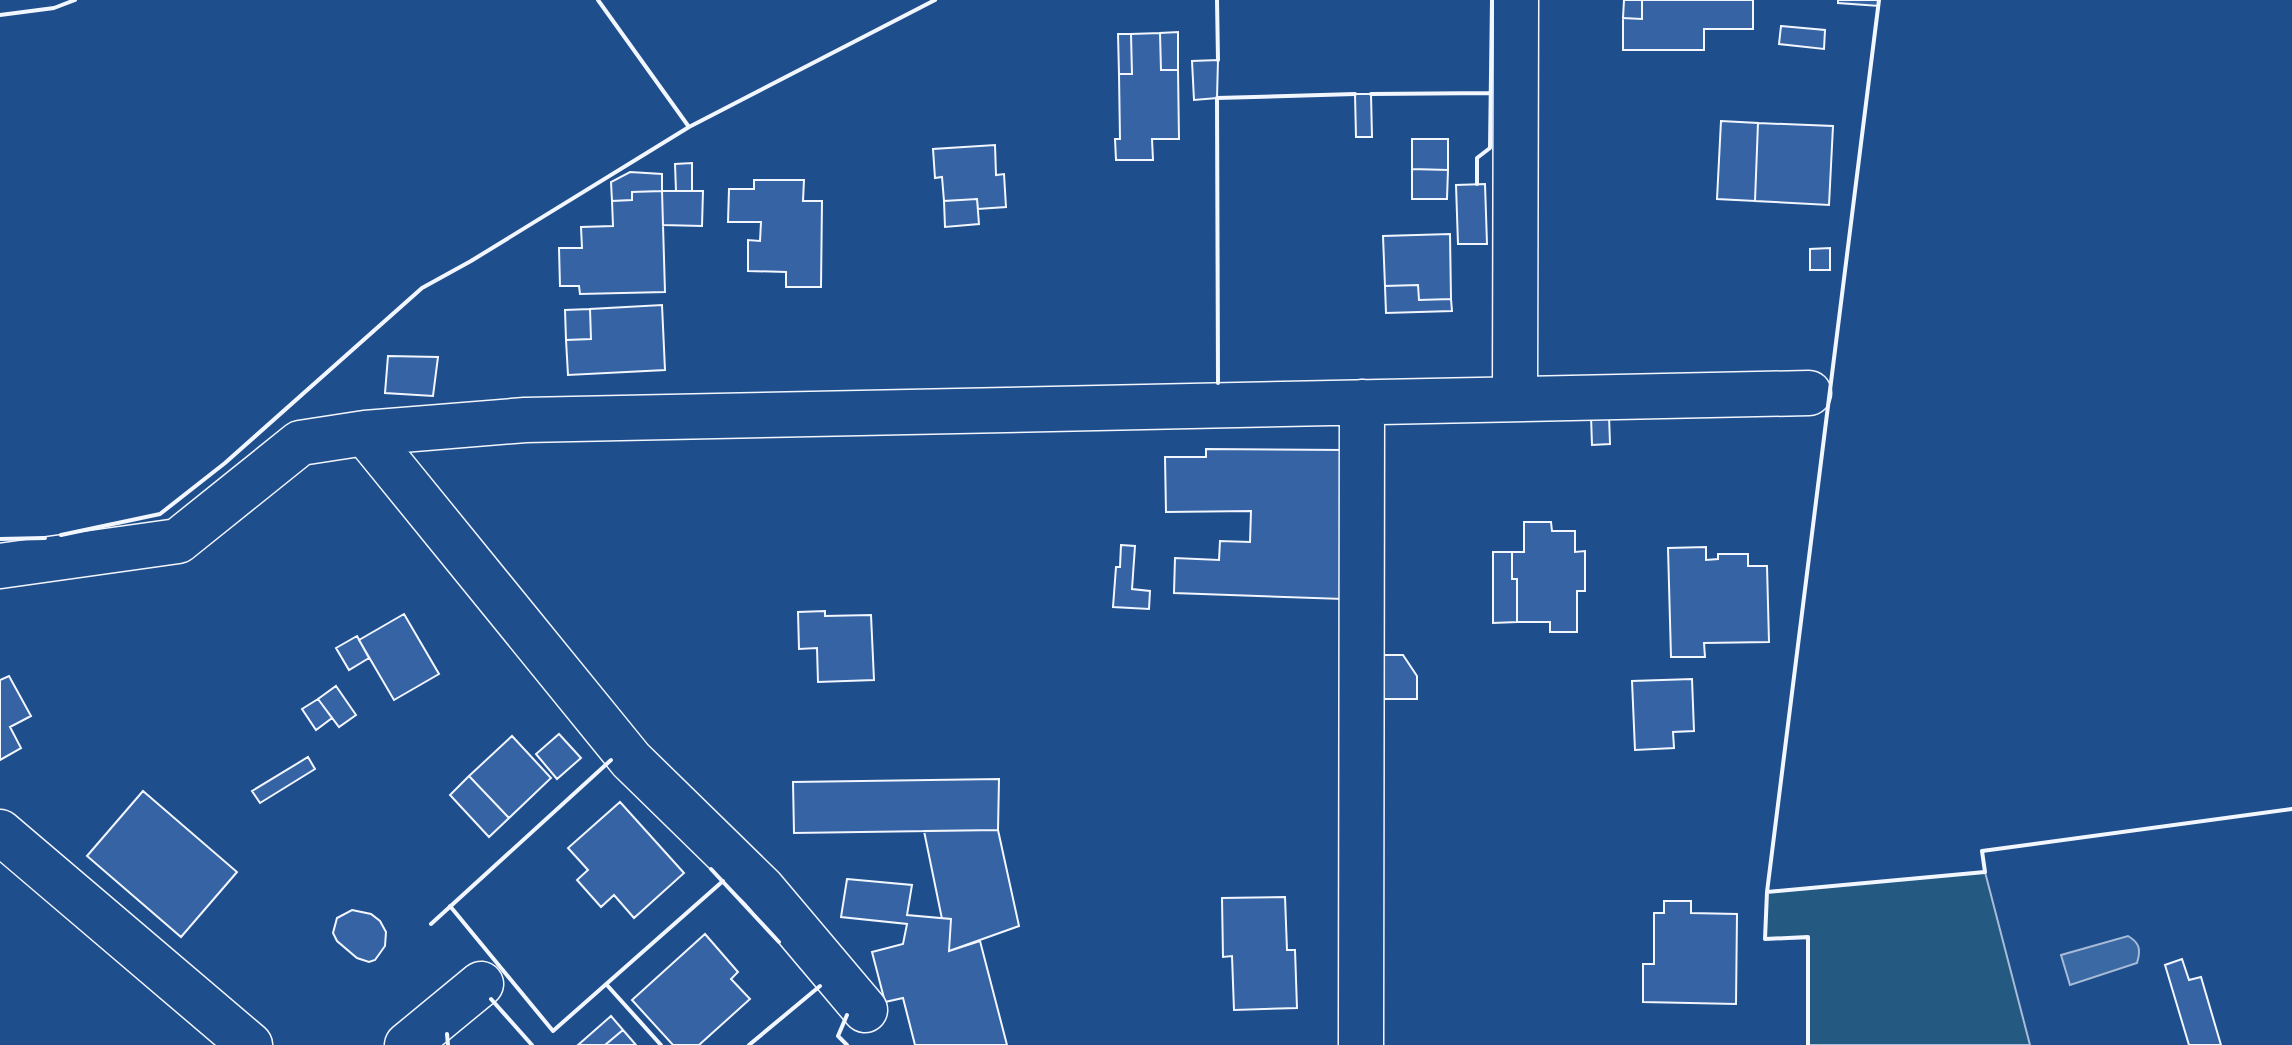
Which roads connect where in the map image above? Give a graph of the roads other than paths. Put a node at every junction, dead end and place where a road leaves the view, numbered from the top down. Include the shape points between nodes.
1 (1516, 0) edge
2 (1809, 393) dead end
3 (1515, 399) junction
4 (1362, 402) junction
5 (365, 433) junction
6 (0, 566) edge
7 (0, 832) edge
8 (481, 984) dead end
9 (865, 1010) dead end
10 (250, 1045) edge
11 (407, 1045) edge
12 (1361, 1045) edge

1 - 3 street
2 - 3 street
3 - 4 street
4 - 5 street via 525,420
4 - 12 street
5 - 6 street via 300,443 178,541
5 - 9 street via 631,760 762,888
7 - 10 street
8 - 11 street

